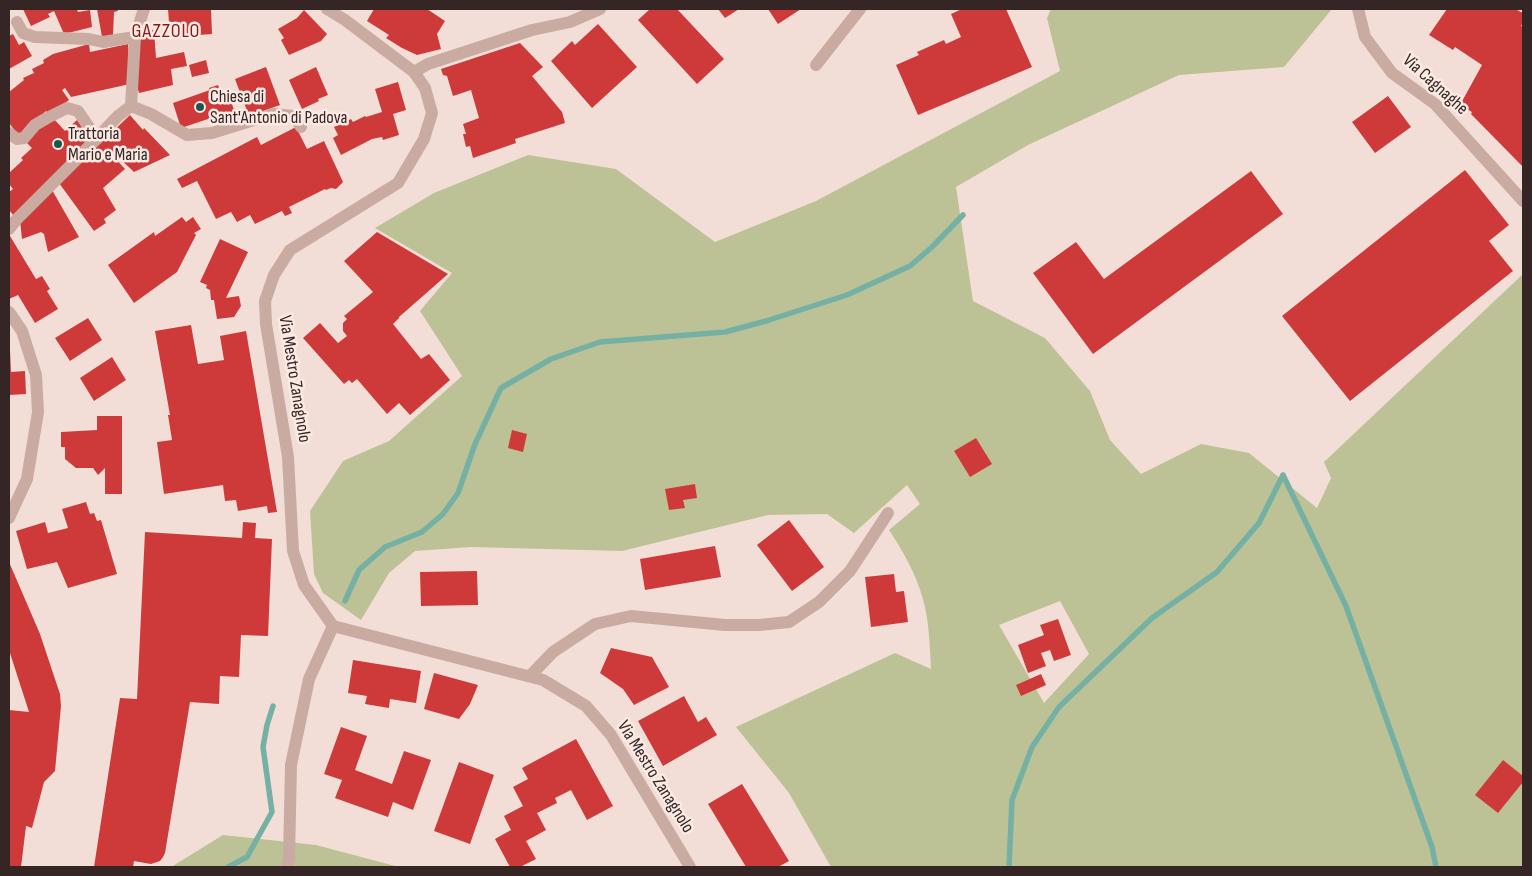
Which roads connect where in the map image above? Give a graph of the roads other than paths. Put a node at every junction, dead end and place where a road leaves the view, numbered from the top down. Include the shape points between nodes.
1 (144, 9) edge
2 (327, 9) edge
3 (600, 9) edge
4 (860, 9) edge
5 (1358, 9) edge
6 (16, 29) edge
7 (135, 38) junction
8 (816, 65) dead end
9 (414, 72) junction
10 (131, 106) junction
11 (301, 127) dead end
12 (9, 133) edge
13 (97, 139) junction
14 (1523, 200) edge
15 (9, 229) edge
16 (9, 312) edge
17 (888, 513) dead end
18 (9, 518) edge
19 (333, 626) junction
20 (530, 676) junction
21 (287, 867) edge
22 (690, 867) edge

1 - 7 street
2 - 9 street, Via Mestro Zanagnolo
3 - 9 street via 570,22 532,30 428,64
4 - 8 street
5 - 14 street, Via Cagnaghe via 1365,37 1392,72 1435,104
6 - 7 street via 35,37 103,42
7 - 10 street
9 - 19 street, Via Mestro Zanagnolo via 425,88 432,113 424,139 398,183 290,250 274,275 265,301 288,457 293,552 304,585
10 - 11 street via 187,135 212,133 273,114 294,116
10 - 13 street
12 - 13 street via 17,139 24,138 35,125 67,108 78,111
13 - 15 street
16 - 18 street via 22,330 36,375 38,412 27,479
17 - 20 street via 850,571 819,602 789,622 725,625 631,616 595,624 553,652
19 - 20 street, Via Mestro Zanagnolo
19 - 21 street via 309,679 291,765
20 - 22 street, Via Mestro Zanagnolo via 543,680 586,706 611,735

